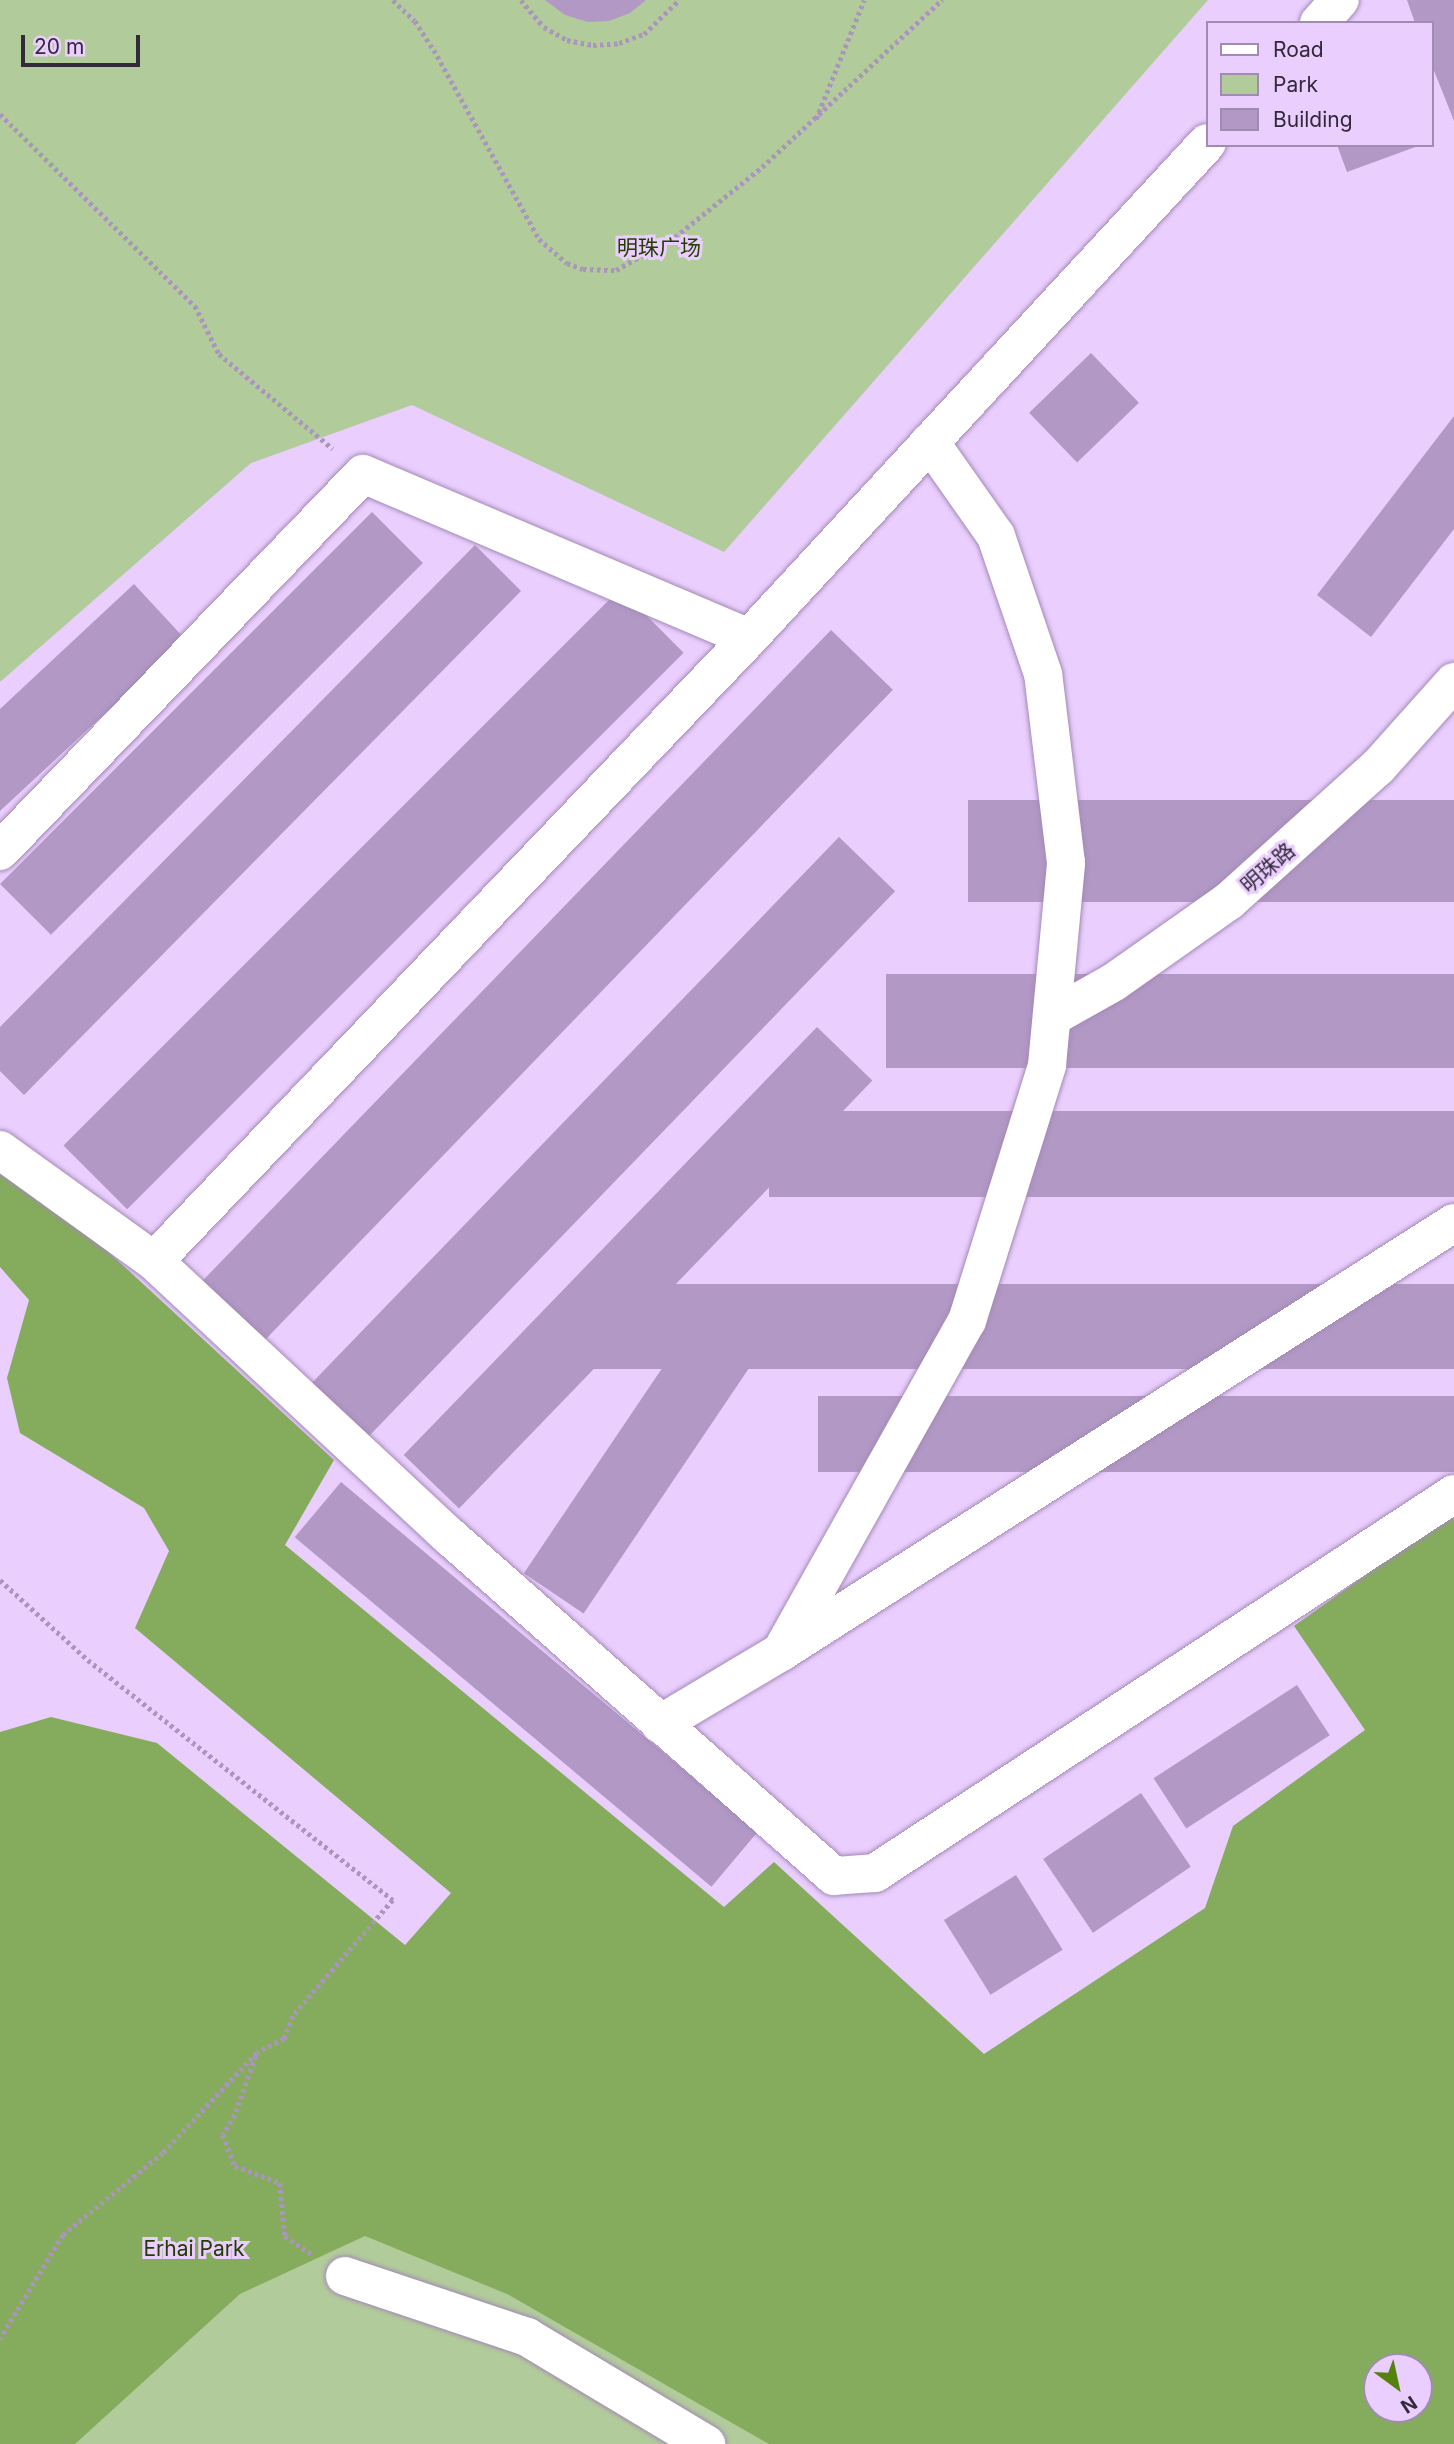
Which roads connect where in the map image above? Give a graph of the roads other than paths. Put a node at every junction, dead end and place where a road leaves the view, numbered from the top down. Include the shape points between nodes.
1 (1340, 0) edge
2 (1321, 21) edge
3 (1206, 144) edge
4 (930, 442) junction
5 (748, 638) junction
6 (1454, 682) edge
7 (0, 850) edge
8 (1052, 1017) junction
9 (0, 1150) edge
10 (1454, 1223) edge
11 (154, 1261) junction
12 (1454, 1494) edge
13 (781, 1652) junction
14 (660, 1724) junction
15 (345, 2276) road end
16 (706, 2444) edge

1 - 2 street
3 - 4 street
4 - 5 street
4 - 8 street via 996,536 1043,674 1066,863
5 - 7 street via 363,474
5 - 11 street
6 - 8 street, 明珠路 via 1378,767 1229,901 1114,982
8 - 13 street via 1047,1065 967,1321
9 - 11 street
10 - 13 street
11 - 14 street via 447,1535
12 - 14 street via 875,1873 834,1876
13 - 14 street
15 - 16 street via 527,2337

